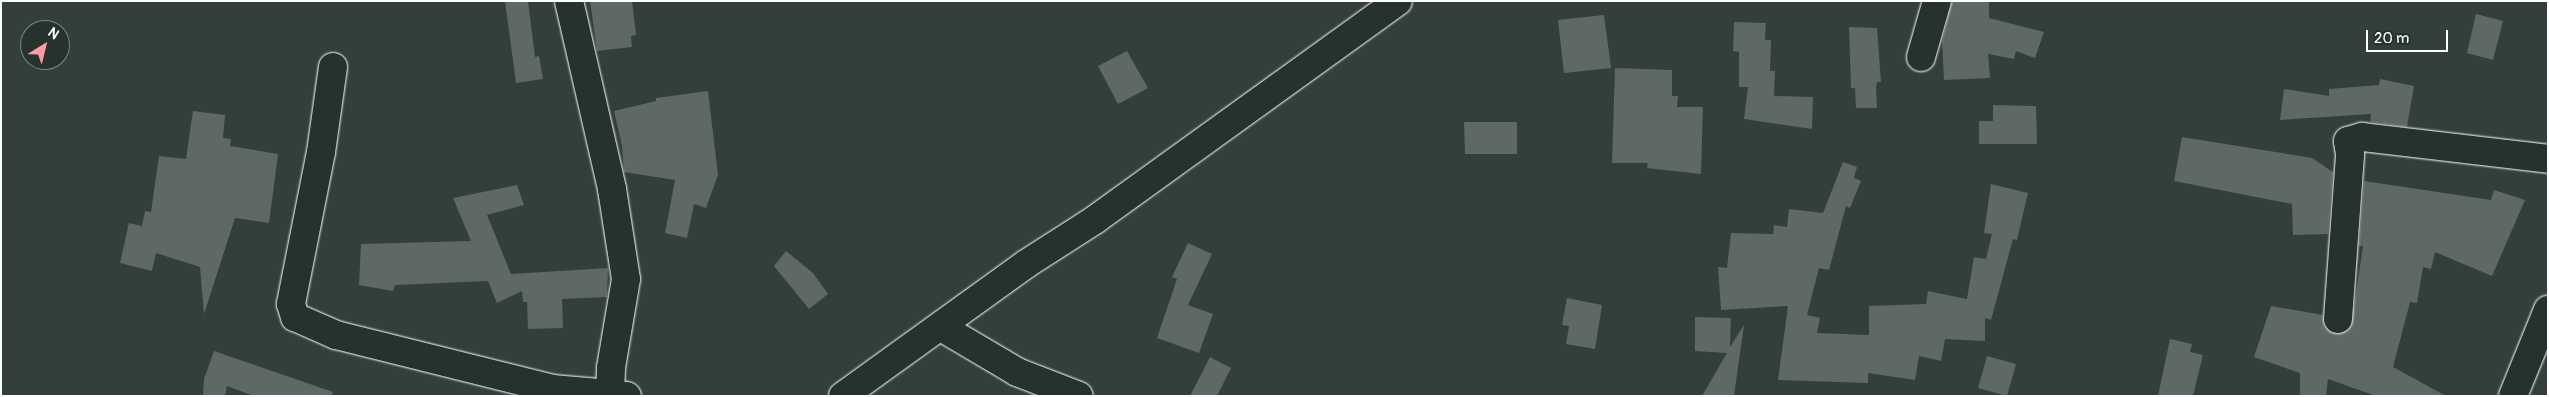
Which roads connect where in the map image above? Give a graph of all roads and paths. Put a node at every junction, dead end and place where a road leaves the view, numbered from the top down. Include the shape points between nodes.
1 (569, 1) edge
2 (1398, 1) edge
3 (1937, 1) edge
4 (1921, 57) dead end
5 (333, 67) dead end
6 (2548, 159) edge
7 (2548, 310) edge
8 (2338, 319) dead end
9 (941, 327) junction
10 (619, 395) edge
11 (843, 396) edge
12 (1079, 396) edge
13 (2513, 396) edge

1 - 10 street via 612,189 626,279 611,368
2 - 9 street
3 - 4 street
5 - 10 street via 321,152 291,304 295,317 336,335 552,389
6 - 8 street via 2362,137 2348,141 2350,154
7 - 13 street
9 - 11 street
9 - 12 street via 1017,372

